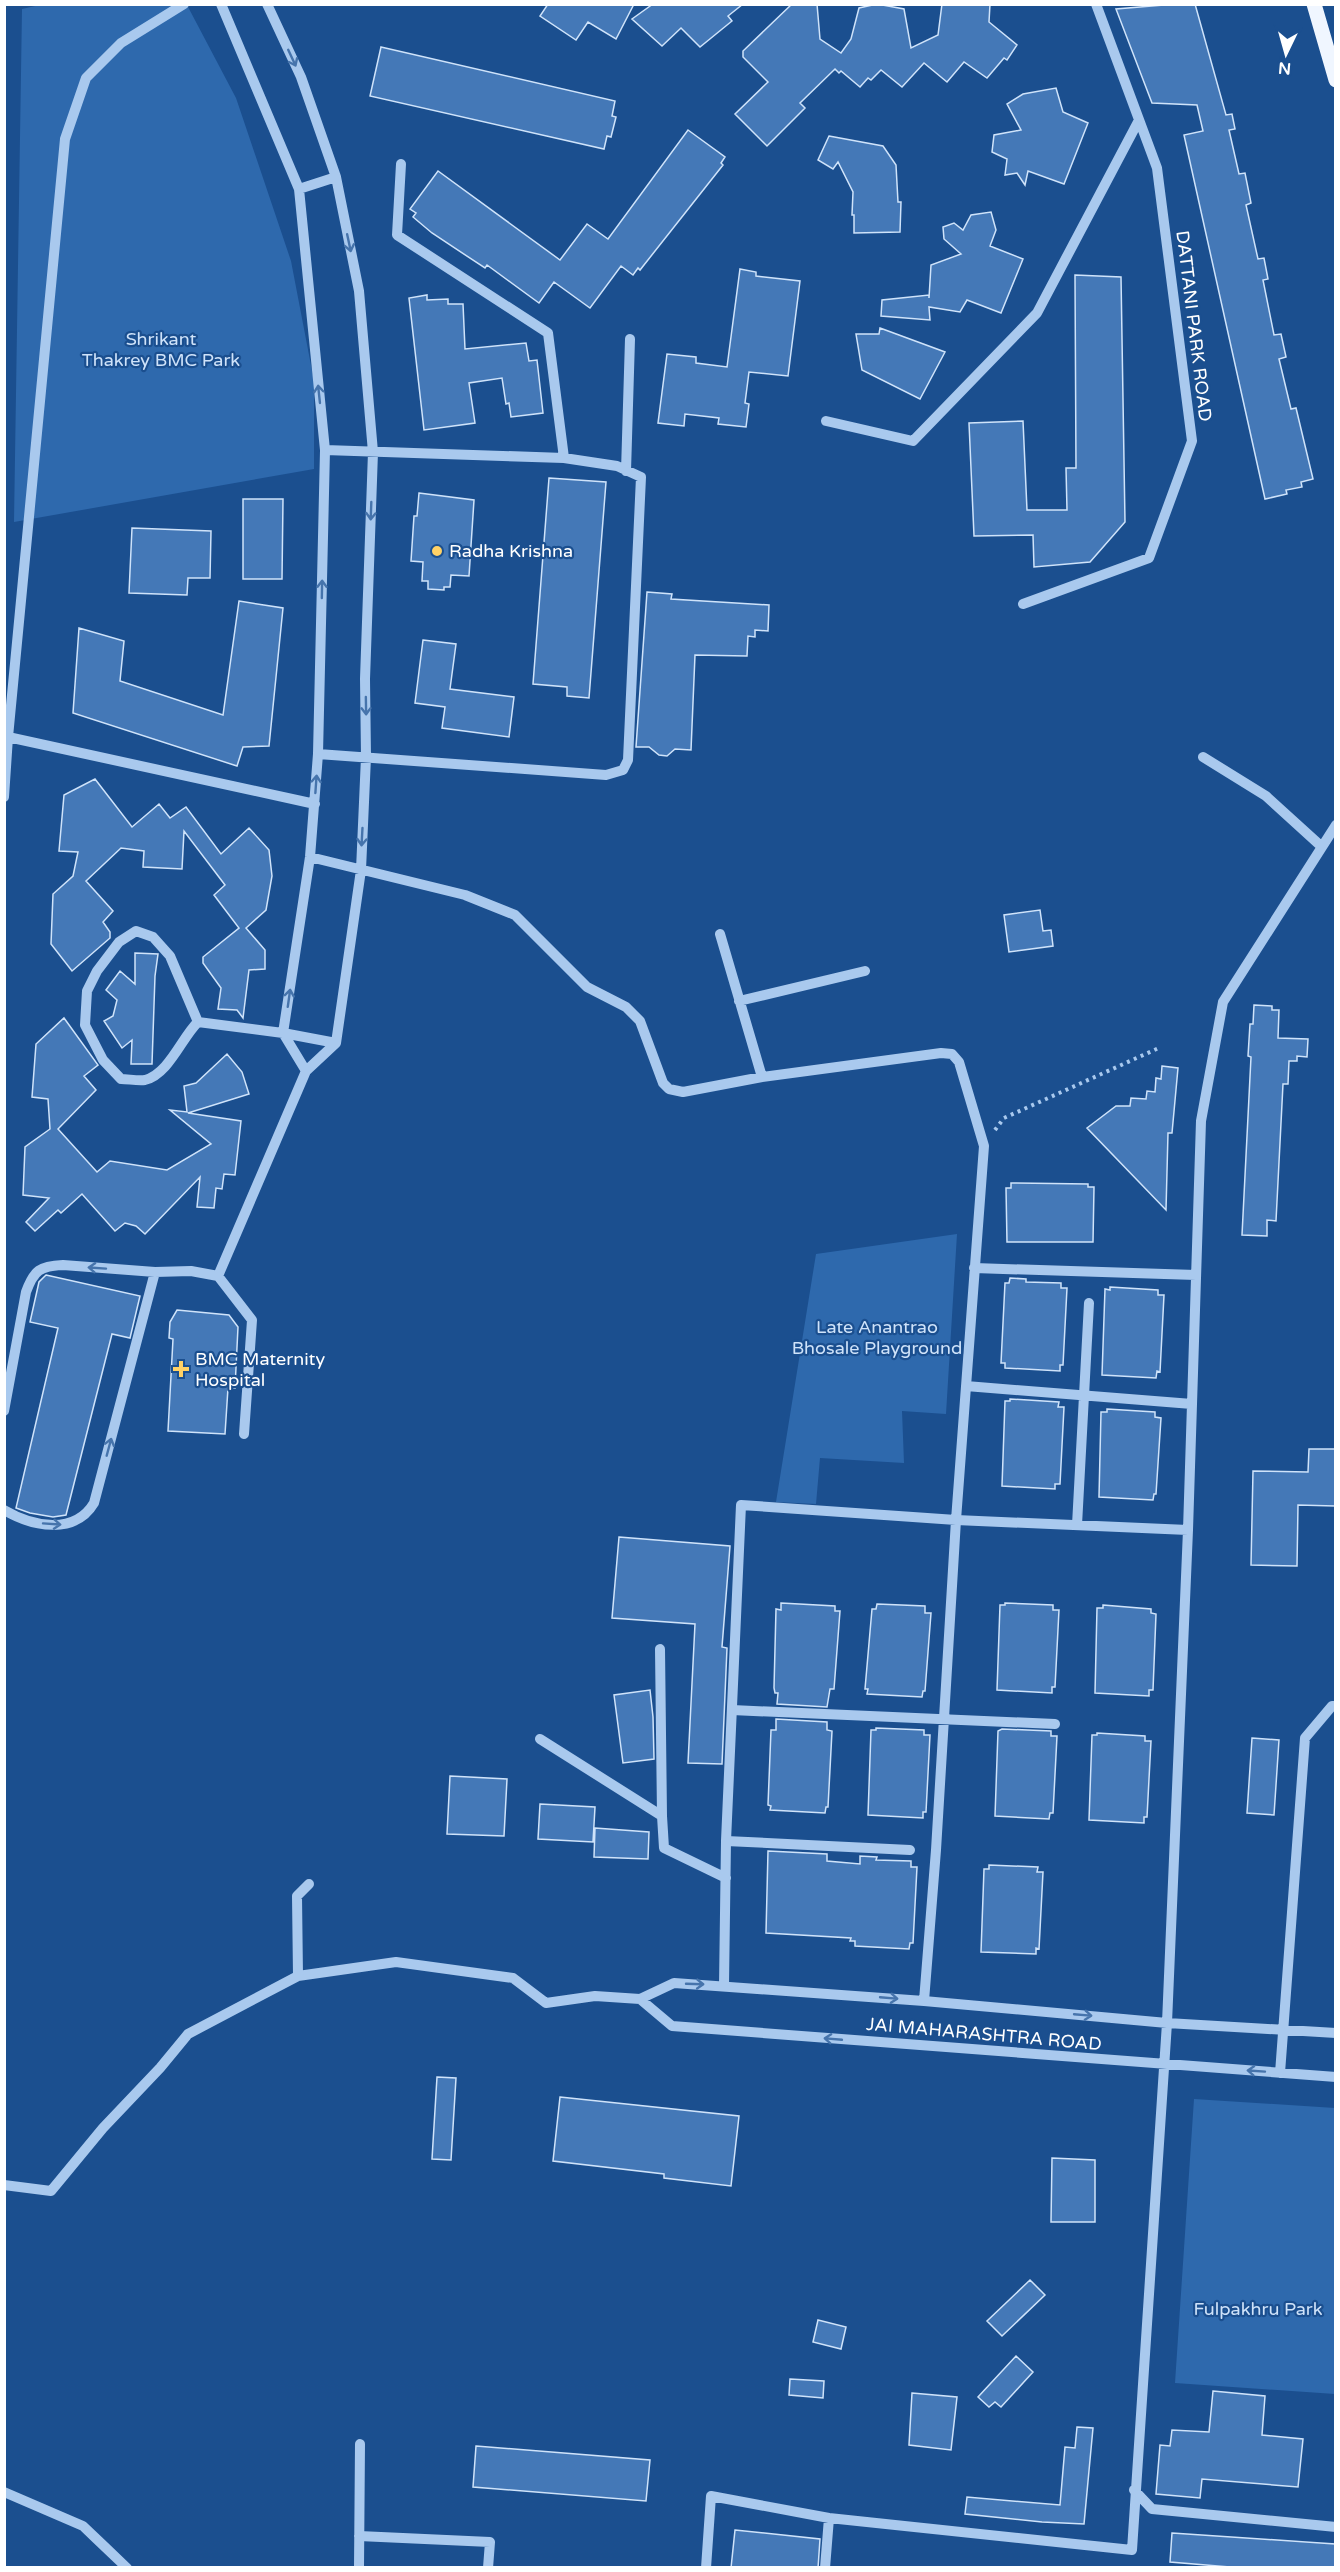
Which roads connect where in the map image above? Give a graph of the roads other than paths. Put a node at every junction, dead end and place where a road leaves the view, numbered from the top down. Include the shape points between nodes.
1 (184, 4) edge
2 (221, 4) edge
3 (267, 4) edge
4 (1096, 4) edge
5 (1314, 4) edge
6 (1335, 80) edge
7 (1139, 120) junction
8 (401, 164) dead end
9 (336, 177) junction
10 (299, 189) junction
11 (630, 339) dead end
12 (826, 422) dead end
13 (325, 450) junction
14 (373, 452) junction
15 (564, 458) junction
16 (626, 471) junction
17 (1023, 604) dead end
18 (8, 737) junction
19 (318, 754) junction
20 (1203, 756) dead end
21 (366, 757) junction
22 (4, 797) edge
23 (315, 804) junction
24 (1335, 825) edge
25 (1322, 847) junction
26 (310, 857) junction
27 (361, 870) junction
28 (720, 934) dead end
29 (864, 971) dead end
30 (739, 1000) junction
31 (198, 1022) junction
32 (283, 1032) junction
33 (336, 1043) junction
34 (306, 1071) junction
35 (762, 1077) junction
36 (974, 1268) junction
37 (155, 1272) junction
38 (1196, 1275) junction
39 (218, 1276) junction
40 (1089, 1303) dead end
41 (966, 1386) junction
42 (1083, 1395) junction
43 (1192, 1404) junction
44 (4, 1411) edge
45 (244, 1434) dead end
46 (4, 1510) edge
47 (956, 1520) junction
48 (1077, 1525) junction
49 (1188, 1530) junction
50 (660, 1649) dead end
51 (1335, 1706) edge
52 (732, 1710) junction
53 (944, 1718) junction
54 (1055, 1724) dead end
55 (540, 1739) dead end
56 (662, 1816) junction
57 (726, 1841) junction
58 (910, 1850) dead end
59 (726, 1878) junction
60 (309, 1884) dead end
61 (298, 1977) junction
62 (724, 1985) junction
63 (640, 1999) junction
64 (924, 2001) junction
65 (1167, 2023) junction
66 (1282, 2030) junction
67 (1335, 2033) edge
68 (1164, 2065) junction
69 (1280, 2073) junction
70 (1335, 2077) edge
71 (4, 2185) edge
72 (360, 2444) dead end
73 (1134, 2490) junction
74 (4, 2492) edge
75 (829, 2517) junction
76 (1335, 2527) edge
77 (359, 2536) junction
78 (127, 2568) edge
79 (359, 2568) edge
80 (488, 2568) edge
81 (706, 2568) edge
82 (825, 2568) edge

1 - 18 street via 121,43 86,78 65,139
2 - 10 street
3 -> 9 street via 301,76
4 - 7 street, DATTANI PARK ROAD
5 - 6 main road
7 - 12 street via 1037,313 913,441
7 - 17 street, DATTANI PARK ROAD via 1157,168 1192,441 1149,558
8 - 15 street via 397,235 549,333
9 - 10 street
9 -> 14 street via 359,291
13 -> 10 street
11 - 16 street
13 - 14 street
19 -> 13 street
14 - 15 street
14 -> 21 street
15 - 16 street via 617,466
16 - 21 street via 641,477 628,760 623,770 606,776
18 - 22 street
18 - 23 street
19 - 21 street
23 -> 19 street
20 - 25 street via 1266,796
21 -> 27 street
23 - 26 street
24 - 25 street
25 - 38 street via 1223,1002 1201,1121
26 - 27 street
32 -> 26 street
27 - 33 street
27 - 35 street via 465,895 514,915 587,987 626,1007 640,1021 663,1083 669,1089 683,1092
28 - 30 street
29 - 30 street
30 - 35 street
31 - 31 street via 187,1032 178,1052 154,1076 144,1080 121,1079 103,1060 85,1024 87,991 119,942 136,931 153,938 170,956
31 - 32 street
32 - 33 street
32 - 34 street
33 - 34 street
34 - 39 street
35 - 36 street via 952,1054 959,1062 984,1146
36 - 38 street
36 - 41 street
37 - 39 street via 191,1271
37 -> 44 street via 63,1265 38,1270 26,1292
46 -> 37 street via 58,1526 87,1515
38 - 43 street
39 - 45 street via 252,1320
40 - 42 street
41 - 42 street
41 - 47 street
42 - 43 street
42 - 48 street
43 - 49 street
47 - 48 street
47 - 52 street via 741,1505
47 - 53 street
48 - 49 street
49 - 65 street
50 - 56 street
51 - 66 street via 1305,1738
52 - 53 street
52 - 57 street
53 - 54 street
53 - 64 street
55 - 56 street
56 - 59 street via 664,1848
57 - 58 street
57 - 59 street
59 - 62 street
60 - 61 street via 297,1896
61 - 63 street, JAI MAHARASHTRA ROAD via 396,1962 513,1978 546,2003 596,1996
61 - 71 street, JAI MAHARASHTRA ROAD via 188,2034 51,2191
63 -> 62 street, JAI MAHARASHTRA ROAD via 674,1983
62 -> 64 street, JAI MAHARASHTRA ROAD
68 -> 63 street, JAI MAHARASHTRA ROAD via 672,2026
64 -> 65 street, JAI MAHARASHTRA ROAD
65 - 66 street, JAI MAHARASHTRA ROAD
65 - 68 street
66 - 67 street, JAI MAHARASHTRA ROAD
66 - 69 street
69 -> 68 street, JAI MAHARASHTRA ROAD
68 - 73 street
69 - 70 street, JAI MAHARASHTRA ROAD
72 - 77 street
73 - 75 street via 1132,2550
73 - 76 street via 1152,2509
74 - 78 street via 83,2526
75 - 81 street via 711,2496
75 - 82 street
77 - 79 street
77 - 80 street via 490,2542

